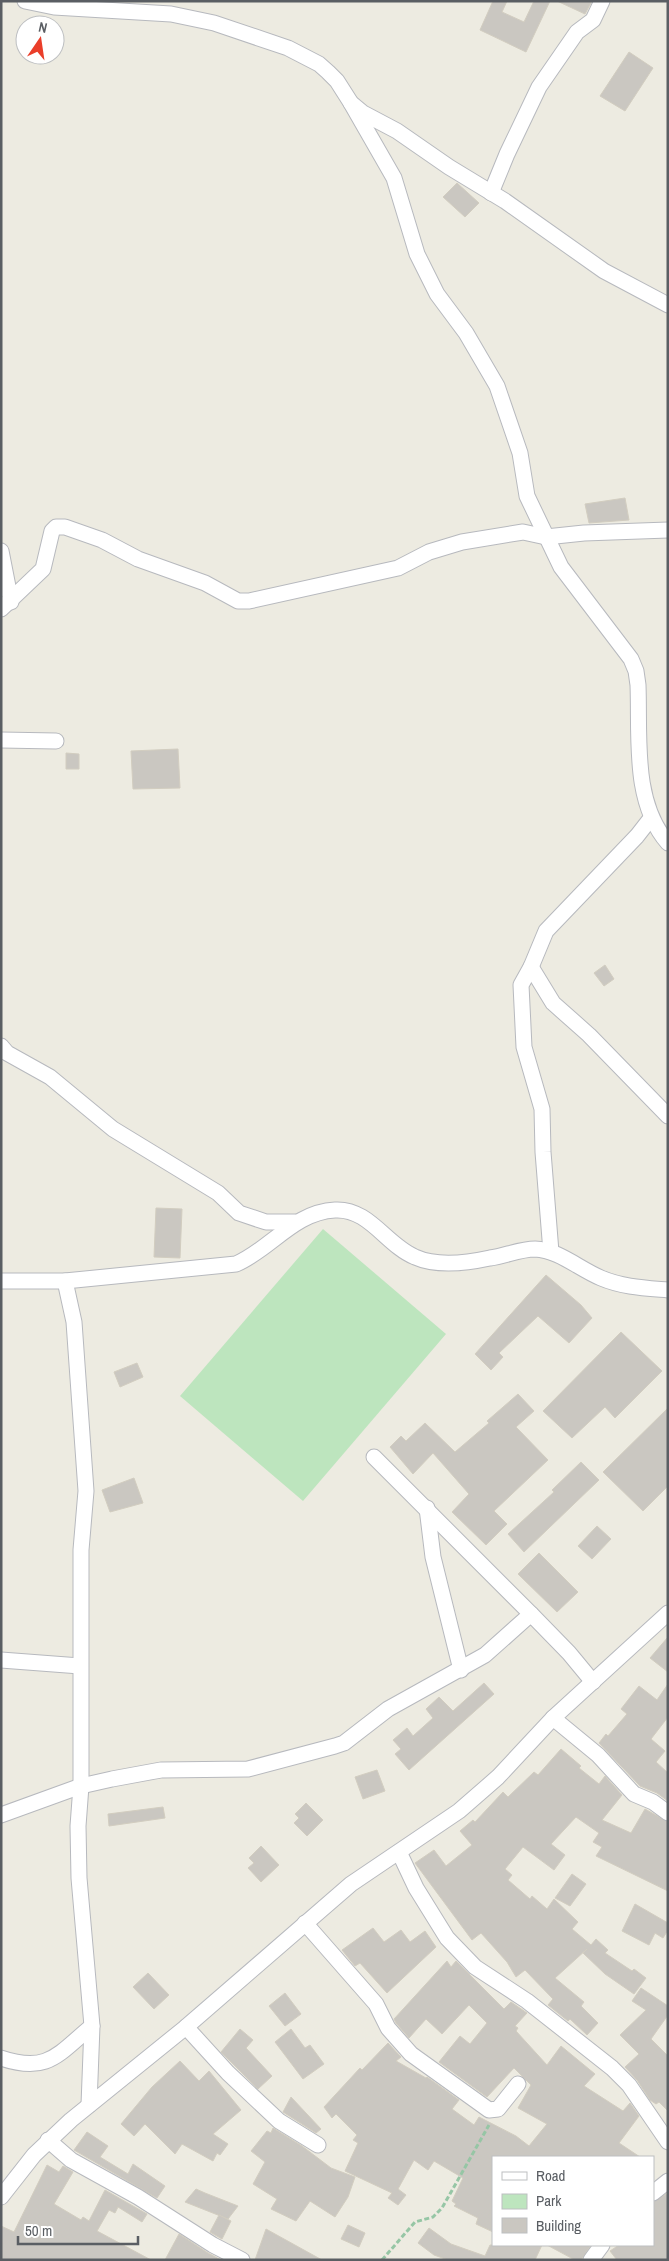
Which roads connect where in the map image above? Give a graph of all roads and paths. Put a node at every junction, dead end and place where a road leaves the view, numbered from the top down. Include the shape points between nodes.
1 (26, 1) edge
2 (602, 1) edge
3 (351, 103) junction
4 (491, 193) junction
5 (668, 305) edge
6 (668, 530) edge
7 (546, 537) junction
8 (1, 551) edge
9 (6, 606) edge
10 (1, 740) edge
11 (56, 741) dead end
12 (651, 818) junction
13 (668, 842) edge
14 (531, 968) junction
15 (1, 1046) edge
16 (668, 1116) edge
17 (295, 1222) junction
18 (552, 1252) junction
19 (1, 1280) edge
20 (65, 1281) junction
21 (668, 1290) edge
22 (374, 1457) dead end
23 (427, 1508) junction
24 (668, 1612) edge
25 (531, 1614) junction
26 (1, 1660) edge
27 (80, 1666) junction
28 (461, 1670) junction
29 (593, 1682) junction
30 (553, 1718) junction
31 (81, 1786) junction
32 (668, 1813) edge
33 (1, 1815) edge
34 (399, 1852) junction
35 (305, 1923) junction
36 (92, 2026) junction
37 (186, 2027) junction
38 (1, 2058) edge
39 (518, 2084) dead end
40 (89, 2105) junction
41 (498, 2109) junction
42 (48, 2140) junction
43 (668, 2142) edge
44 (318, 2145) dead end
45 (668, 2181) edge
46 (654, 2192) edge
47 (1, 2197) edge
48 (601, 2246) edge
49 (242, 2260) edge
50 (382, 2260) edge
51 (591, 2260) edge

1 - 3 street via 54,7 171,14 239,30 288,48 318,64 337,81
2 - 4 street via 593,20 577,32 539,87
3 - 4 street
3 - 7 street via 394,178 417,254 437,294 466,333 497,386 520,453 527,496
4 - 5 street via 604,271
6 - 7 street
7 - 9 street via 523,532 462,542 430,552 398,568 243,601 205,583 138,560 102,540 56,527 43,569
7 - 12 street via 561,567 631,659 636,671 641,770
8 - 9 street
10 - 11 street
12 - 13 street
12 - 14 street via 546,931
14 - 16 street via 553,1003
14 - 18 street via 521,985 524,1047 542,1109
15 - 17 street via 7,1053 50,1078 113,1129 218,1193 239,1213 266,1222
17 - 18 street via 336,1210 356,1214 414,1257 432,1262 491,1258 517,1251
17 - 20 street via 252,1257 236,1264
18 - 21 street via 603,1279
19 - 20 street
20 - 27 street via 74,1322 86,1491 81,1550
22 - 23 street
23 - 25 street
23 - 28 street via 433,1557
24 - 29 street
25 - 28 street via 484,1655
25 - 29 street
26 - 27 street
27 - 31 street
28 - 31 street via 388,1709 344,1743 335,1746 248,1769 161,1770
29 - 30 street
30 - 32 street via 598,1755 634,1794 654,1802
30 - 34 street via 498,1777 459,1810
31 - 33 street
31 - 36 street via 79,1878
34 - 35 street via 350,1884
34 - 43 street via 416,1888 447,1938 475,1967 527,2001 612,2068 629,2085
35 - 37 street
35 - 41 street via 376,2004 388,2028 411,2054 481,2105 489,2110
36 - 38 street via 52,2059 36,2065 18,2064
36 - 40 street
37 - 40 street
37 - 44 street via 279,2121
39 - 41 street
40 - 42 street
41 - 50 path via 442,2208 433,2217 415,2222
42 - 47 street
42 - 49 street via 71,2160
45 - 46 street
48 - 51 street

